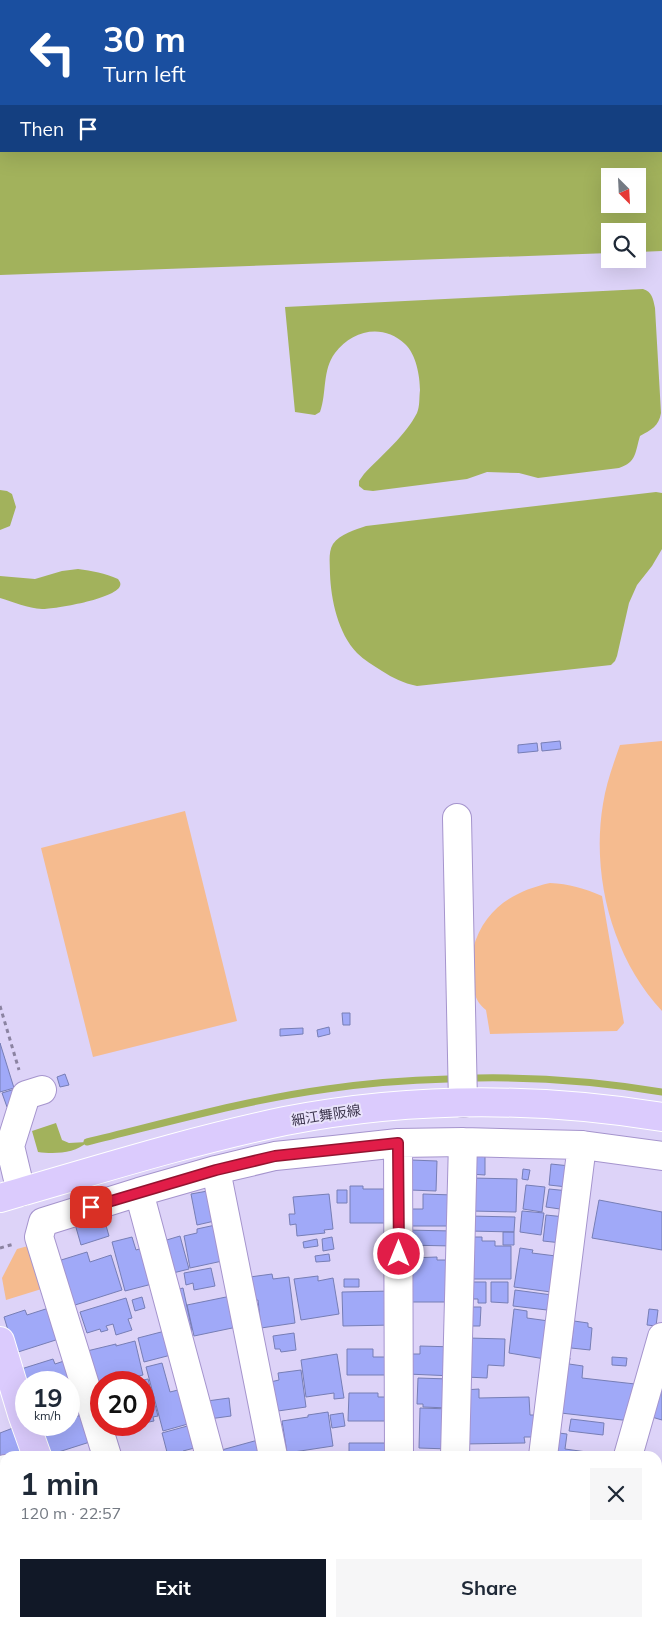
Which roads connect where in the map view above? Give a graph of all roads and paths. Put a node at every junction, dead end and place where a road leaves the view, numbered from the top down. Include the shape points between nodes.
1 (457, 818) dead end
2 (0, 1006) edge
3 (34, 1092) joint
4 (463, 1103) junction
5 (662, 1117) edge
6 (463, 1142) junction
7 (398, 1143) junction
8 (582, 1145) junction
9 (662, 1156) edge
10 (216, 1170) junction
11 (139, 1192) junction
12 (11, 1195) edge
13 (662, 1337) edge
14 (0, 1340) edge
15 (35, 1451) edge
16 (105, 1451) edge
17 (209, 1451) edge
18 (272, 1451) edge
19 (399, 1451) edge
20 (455, 1451) edge
21 (544, 1451) edge
22 (629, 1451) edge

1 - 4 street
2 - 3 path
3 - 12 street via 10,1146
4 - 5 main road, 細江舞阪線 via 544,1104
4 - 12 main road, 細江舞阪線 via 372,1108 287,1121 203,1140
6 - 7 street
6 - 8 street
6 - 20 street
7 - 10 street via 275,1156
7 - 19 street
8 - 9 street
8 - 21 street
10 - 11 street
10 - 18 street
11 - 16 street via 43,1222 39,1237
11 - 17 street
13 - 22 street
14 - 15 main road

